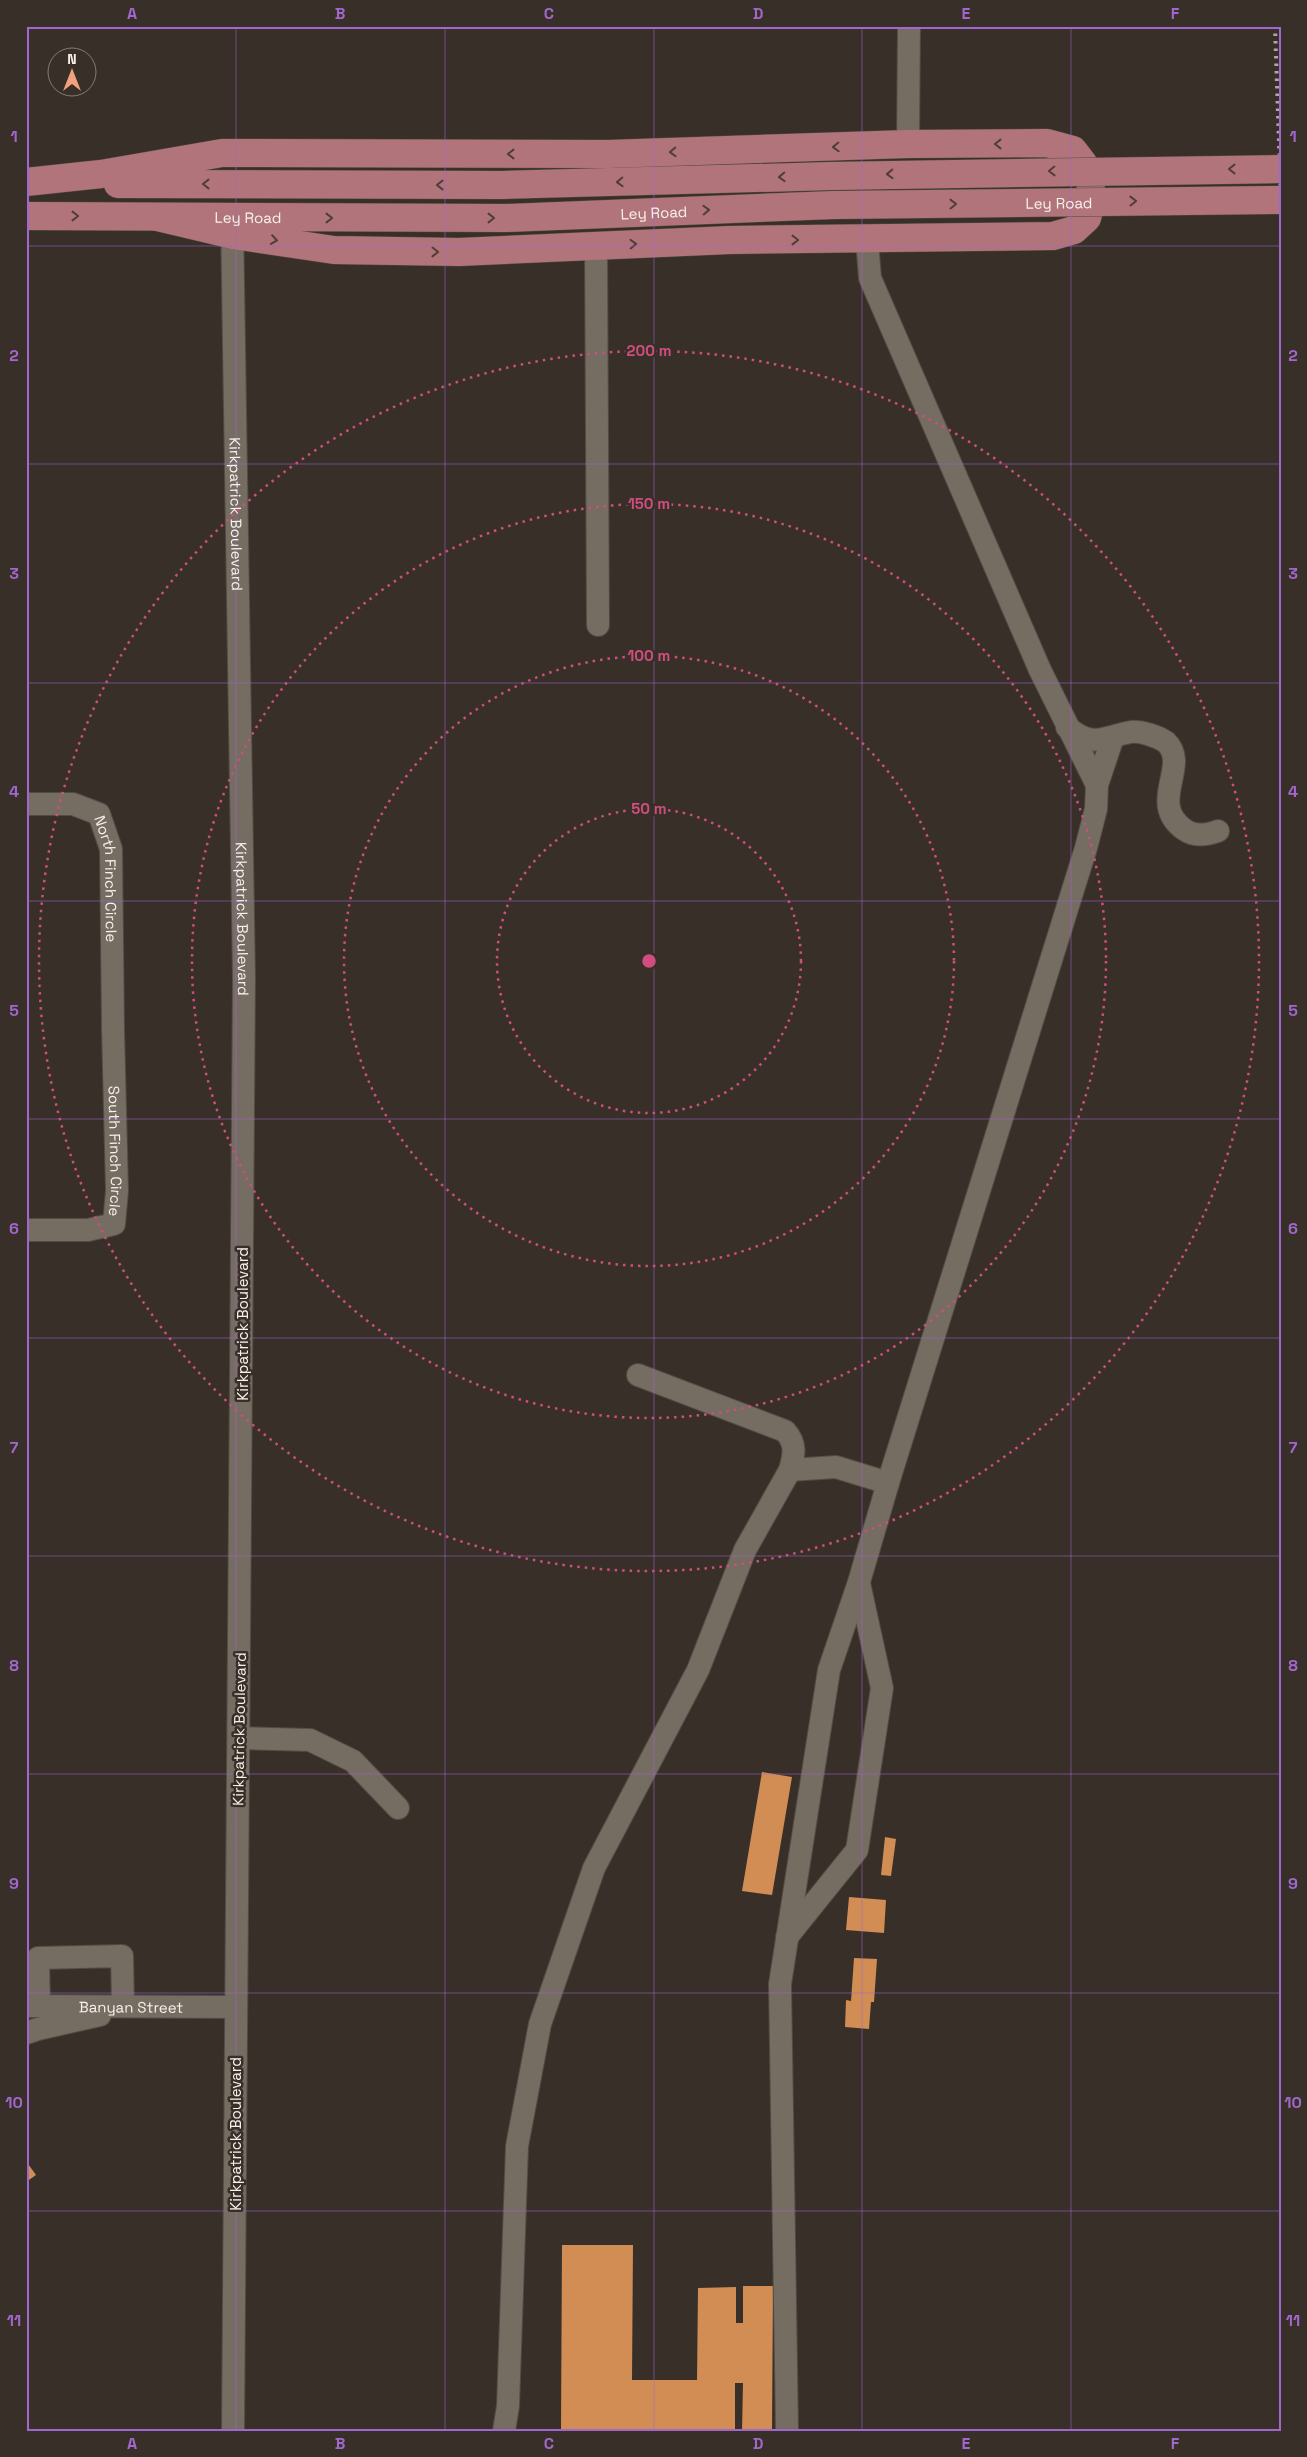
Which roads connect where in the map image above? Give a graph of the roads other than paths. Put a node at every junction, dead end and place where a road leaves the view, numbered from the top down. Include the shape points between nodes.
1 (909, 26) edge
2 (908, 144) junction
3 (1281, 169) edge
4 (26, 183) edge
5 (254, 184) junction
6 (1281, 200) edge
7 (26, 216) edge
8 (233, 226) junction
9 (867, 240) junction
10 (596, 246) junction
11 (598, 625) dead end
12 (1067, 727) junction
13 (1113, 738) junction
14 (1097, 786) junction
15 (26, 804) edge
16 (1218, 831) dead end
17 (112, 989) joint
18 (26, 1230) edge
19 (638, 1375) dead end
20 (790, 1470) junction
21 (888, 1484) junction
22 (859, 1582) junction
23 (239, 1738) junction
24 (398, 1808) dead end
25 (787, 1937) junction
26 (133, 2005) junction
27 (33, 2006) edge
28 (235, 2007) junction
29 (26, 2033) edge
30 (233, 2431) edge
31 (504, 2431) edge
32 (787, 2431) edge

1 - 2 street
2 -> 4 main road via 608,154 222,153
9 -> 2 main road via 1053,236 1074,230 1087,218 1089,174 1080,157 1069,147 1047,143
3 -> 5 main road, Ley Road, bridge via 503,185
5 -> 4 main road, Ley Road
5 - 8 main road via 236,202
8 -> 6 main road, Ley Road, bridge via 834,206
7 -> 8 main road, Ley Road via 157,217
8 -> 10 main road via 334,250 459,252
8 - 23 street, Kirkpatrick Boulevard via 244,979
10 -> 9 main road via 730,240
9 - 12 street via 870,278
10 - 11 street
12 - 13 street via 1088,740
12 - 14 street
13 - 14 street
13 - 16 street via 1138,732 1166,742 1173,757 1167,803 1170,814 1190,833
14 - 21 street via 1096,809 1086,848
15 - 17 street, North Finch Circle via 73,804 99,814 111,849
17 - 18 street, South Finch Circle via 117,1191 114,1224 88,1230
19 - 20 street via 785,1431 794,1445
20 - 21 street via 836,1467
20 - 31 street via 745,1550 698,1670 594,1868 540,2024 517,2146 508,2406
21 - 22 street
22 - 25 street via 829,1670
22 - 25 street via 882,1688 857,1850
23 - 24 street via 310,1740 353,1761
23 - 28 street, Kirkpatrick Boulevard
25 - 32 street via 780,1984
26 - 27 street, Banyan Street
26 - 27 street via 122,1956 38,1958
26 - 28 street, Banyan Street
26 - 29 street
28 - 30 street, Kirkpatrick Boulevard

